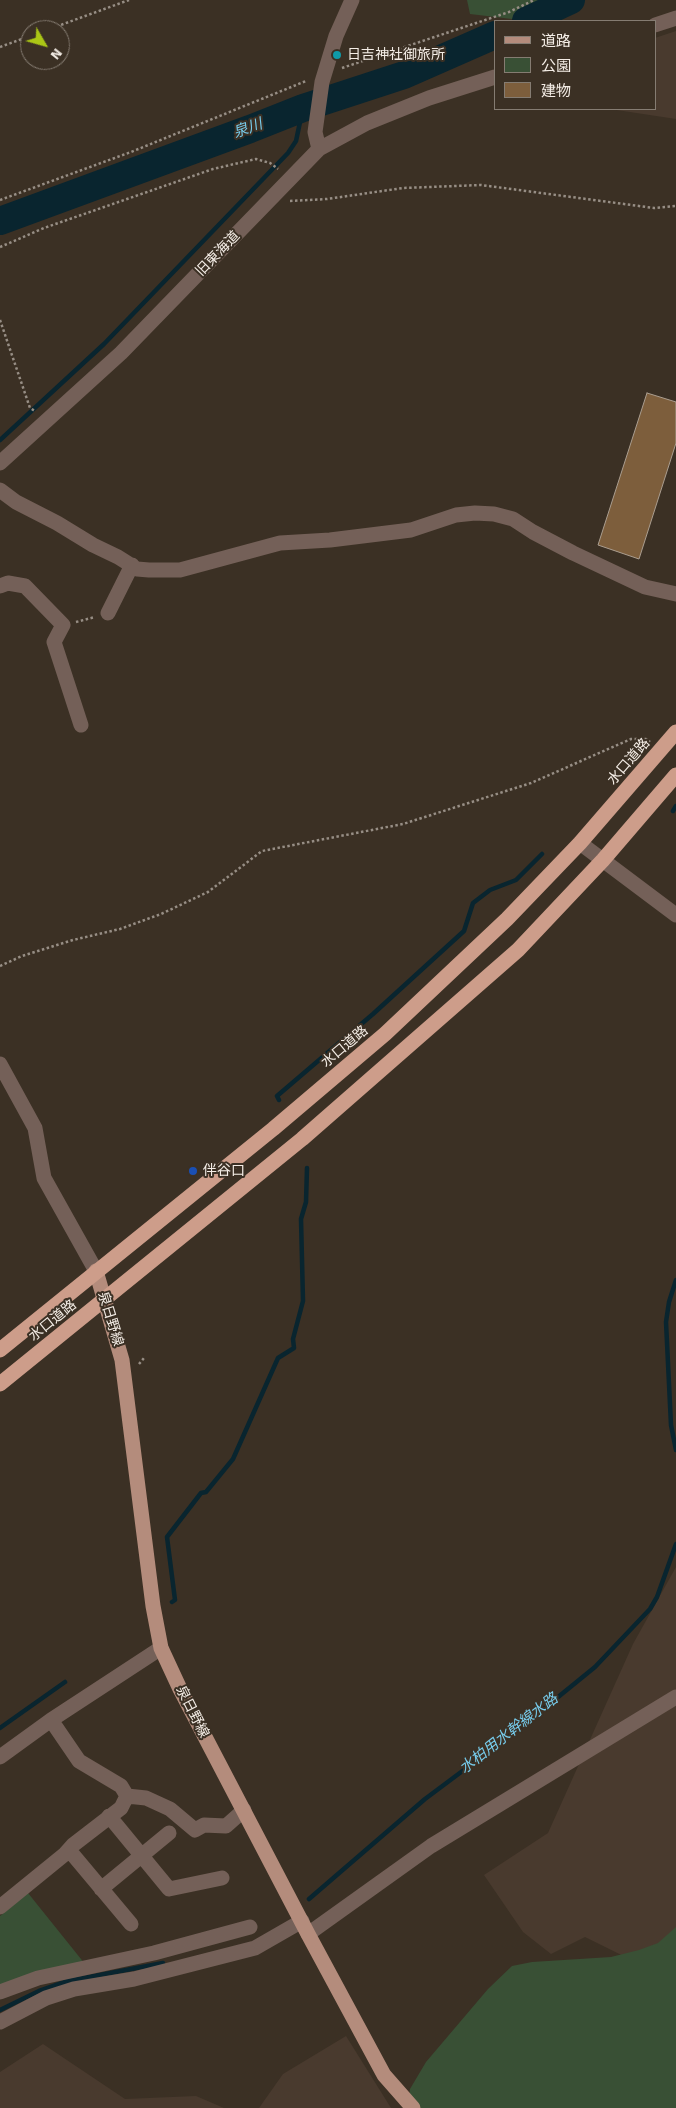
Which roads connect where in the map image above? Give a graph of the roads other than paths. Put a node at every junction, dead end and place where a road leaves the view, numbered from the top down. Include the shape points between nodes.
1 (352, 0) edge
2 (676, 18) edge
3 (656, 25) edge
4 (493, 78) edge
5 (319, 149) junction
6 (0, 463) edge
7 (0, 490) edge
8 (132, 565) junction
9 (0, 586) edge
10 (676, 594) edge
11 (108, 613) road end
12 (81, 724) dead end
13 (676, 732) edge
14 (676, 775) edge
15 (580, 842) junction
16 (603, 860) junction
17 (676, 915) edge
18 (0, 1064) edge
19 (96, 1272) junction
20 (103, 1301) junction
21 (0, 1350) edge
22 (0, 1384) edge
23 (161, 1648) junction
24 (676, 1697) edge
25 (51, 1720) junction
26 (0, 1757) edge
27 (127, 1796) junction
28 (244, 1810) junction
29 (109, 1816) junction
30 (168, 1833) dead end
31 (69, 1850) junction
32 (141, 1855) junction
33 (222, 1878) dead end
34 (101, 1889) junction
35 (0, 1907) edge
36 (132, 1924) dead end
37 (250, 1927) dead end
38 (305, 1928) junction
39 (0, 1992) edge
40 (0, 2022) edge
41 (413, 2108) edge

1 - 5 street via 323,78 315,132
2 - 3 street
4 - 5 street, 旧東海道 via 429,98 367,123
5 - 6 street, 旧東海道 via 121,353
7 - 8 street via 16,502
8 - 10 street via 137,569 180,570 280,543 380,535 475,512 513,518 574,554 645,587
8 - 11 street
9 - 12 street via 8,583 25,586 63,625 54,642
13 - 15 highway, 水口道路
14 - 16 highway, 水口道路
15 - 16 street
15 - 19 highway, 水口道路 via 507,920 385,1034
16 - 17 street
16 - 20 highway, 水口道路 via 518,950 414,1043
18 - 19 street via 35,1128 44,1178
19 - 20 main road, 泉日野線
19 - 21 highway, 水口道路
20 - 22 highway, 水口道路
20 - 23 main road, 泉日野線 via 122,1360
23 - 25 street
23 - 28 main road, 泉日野線
24 - 38 street via 431,1846
25 - 26 street
25 - 27 street via 79,1761 121,1786
27 - 28 street via 146,1798 170,1809 195,1830 204,1825 226,1826
27 - 29 street via 121,1808
28 - 38 main road, 泉日野線
29 - 31 street
29 - 32 street
30 - 32 street
31 - 34 street
31 - 35 street
32 - 33 street via 169,1889
32 - 34 street
34 - 36 street
37 - 39 street via 154,1953 38,1978
38 - 40 street via 255,1948 134,1979 74,1989 46,1998
38 - 41 main road, 泉日野線 via 384,2075

